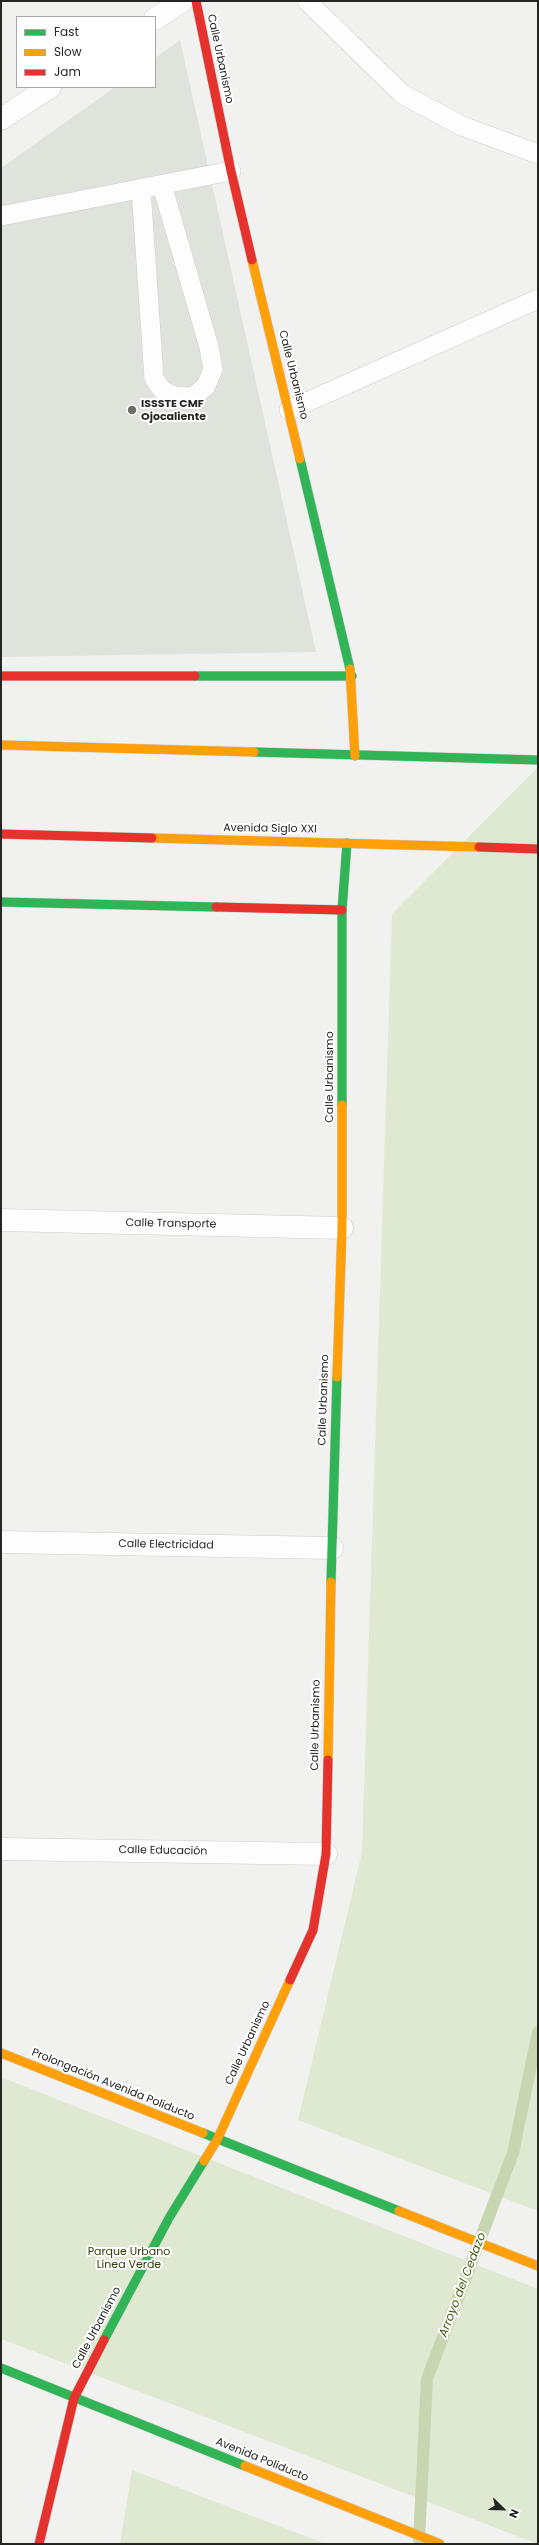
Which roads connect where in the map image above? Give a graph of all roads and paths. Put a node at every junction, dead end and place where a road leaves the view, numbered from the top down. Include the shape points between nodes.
1 (182, 1) edge
2 (196, 1) edge
3 (307, 1) edge
4 (156, 18) edge
5 (48, 88) edge
6 (1, 119) edge
7 (538, 154) edge
8 (231, 171) junction
9 (162, 184) junction
10 (141, 189) junction
11 (1, 216) edge
12 (538, 299) edge
13 (289, 410) junction
14 (1, 676) edge
15 (352, 676) junction
16 (1, 745) edge
17 (354, 756) junction
18 (538, 760) edge
19 (1, 834) edge
20 (347, 843) junction
21 (538, 849) edge
22 (1, 902) edge
23 (342, 910) junction
24 (1, 1220) edge
25 (342, 1228) junction
26 (1, 1542) edge
27 (332, 1548) junction
28 (1, 1849) edge
29 (326, 1854) junction
30 (1, 2053) edge
31 (217, 2140) junction
32 (538, 2266) edge
33 (1, 2368) edge
34 (74, 2398) junction
35 (39, 2544) edge
36 (440, 2544) edge

1 - 4 street
2 - 8 main road, Calle Urbanismo
3 - 7 lane via 402,94 462,126
5 - 6 street
8 - 9 lane
8 - 13 main road, Calle Urbanismo
9 - 10 lane
9 - 10 lane via 211,354 213,369 206,386 193,397 174,396 162,390 154,378
10 - 11 lane
12 - 13 lane
13 - 15 main road, Calle Urbanismo
14 - 15 main road
15 - 17 main road, Calle Urbanismo
16 - 17 main road
17 - 18 main road
19 - 20 main road, Avenida Siglo XXI
20 - 21 main road, Avenida Siglo XXI
20 - 23 main road, Calle Urbanismo
22 - 23 main road
23 - 25 main road, Calle Urbanismo
24 - 25 street, Calle Transporte
25 - 27 main road, Calle Urbanismo
26 - 27 street, Calle Electricidad
27 - 29 main road, Calle Urbanismo
28 - 29 street, Calle Educación
29 - 31 main road, Calle Urbanismo via 313,1930
30 - 31 main road, Prolongación Avenida Poliducto
31 - 32 main road
31 - 34 main road, Calle Urbanismo via 169,2218
33 - 34 main road
34 - 35 main road, Calle Urbanismo
34 - 36 main road, Avenida Poliducto

